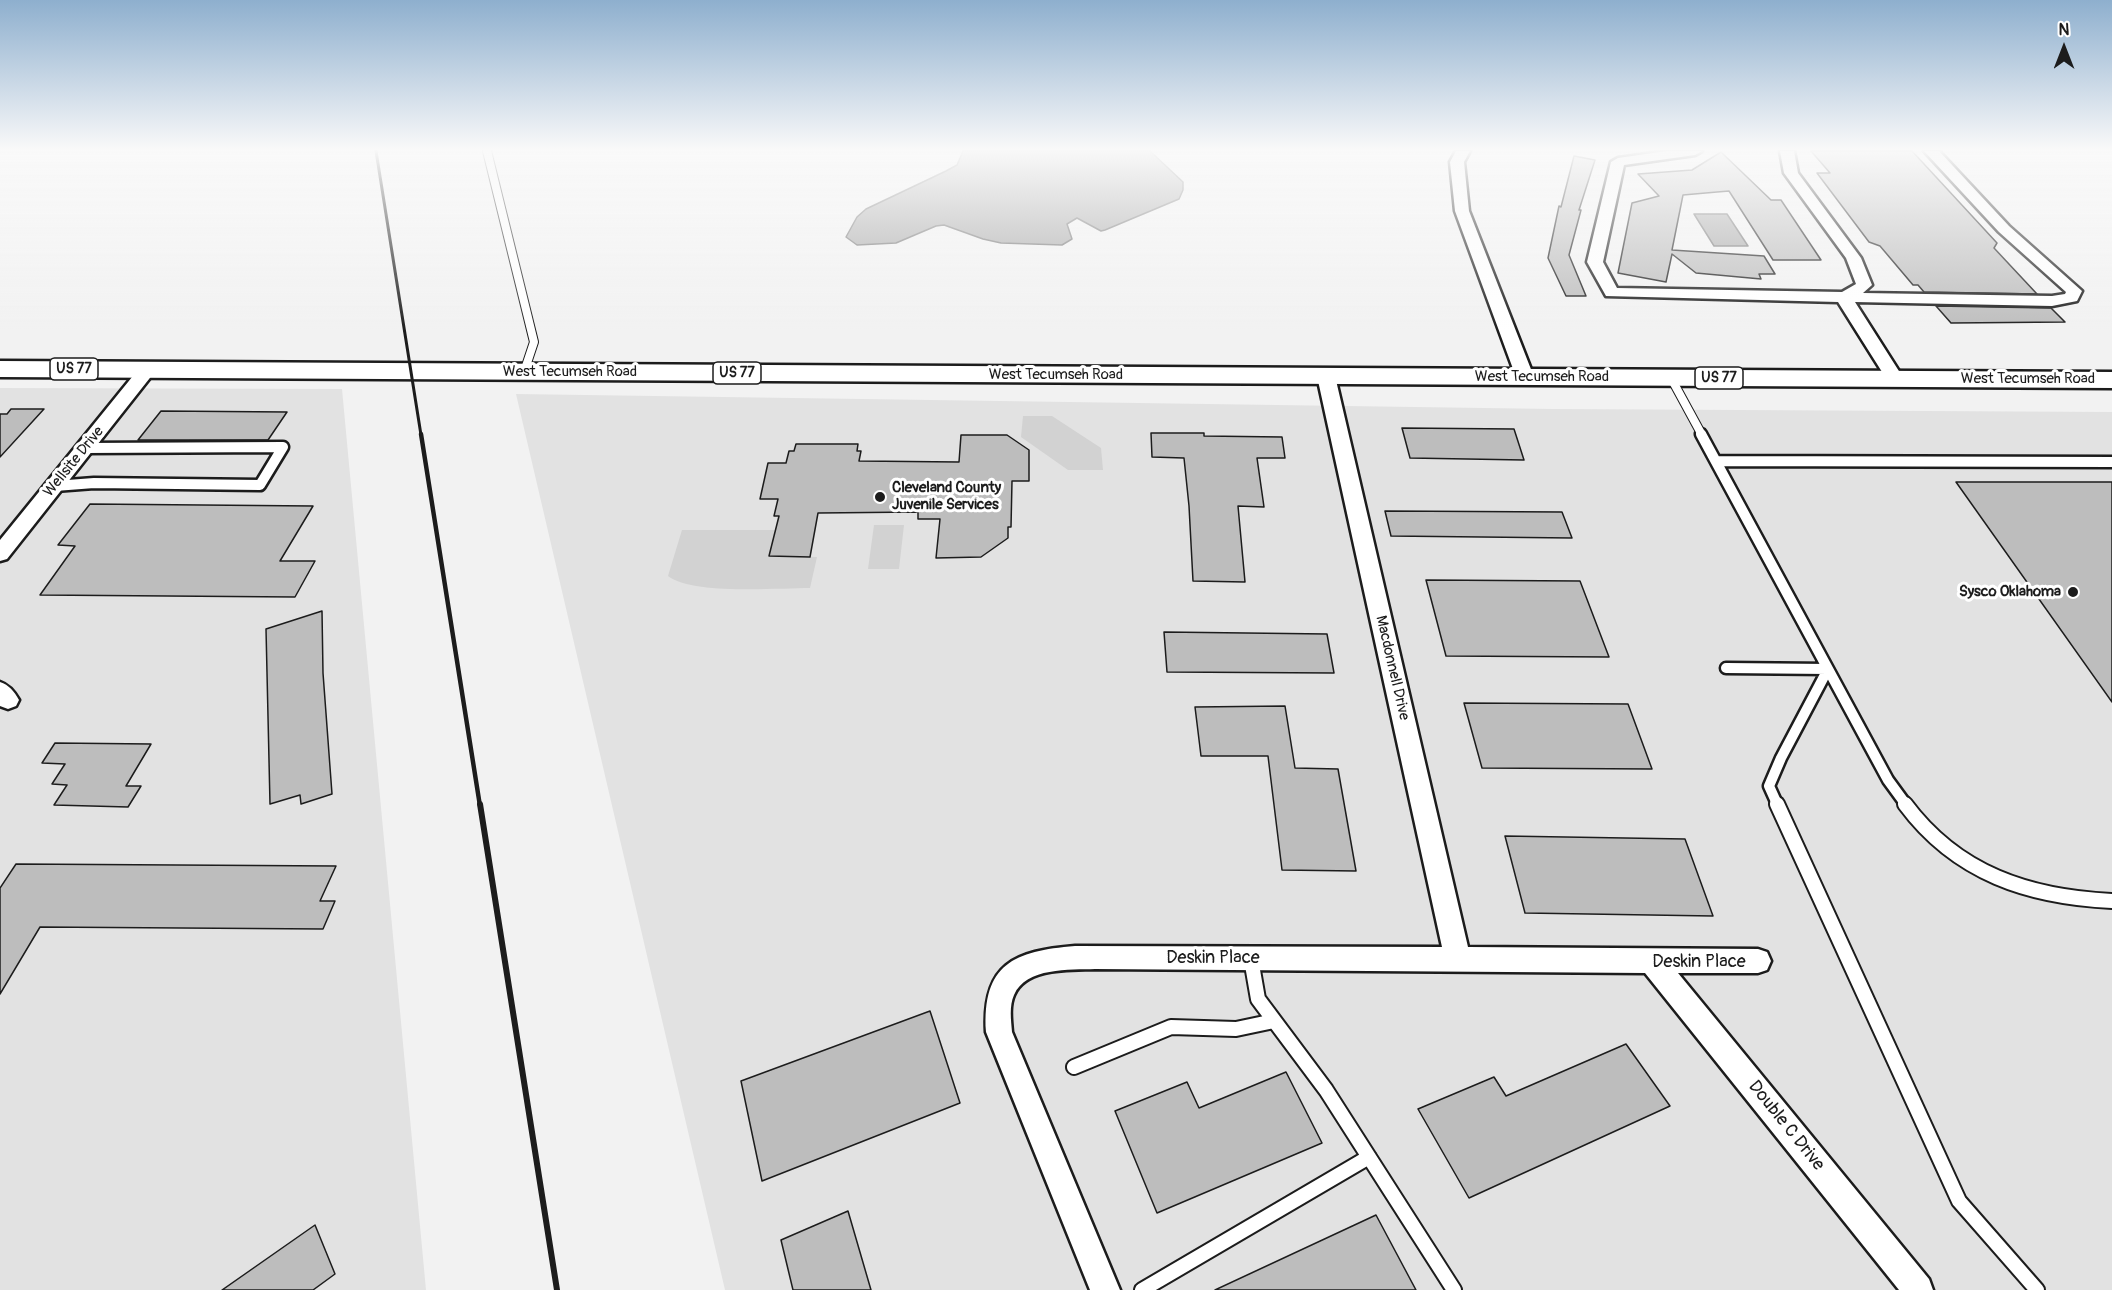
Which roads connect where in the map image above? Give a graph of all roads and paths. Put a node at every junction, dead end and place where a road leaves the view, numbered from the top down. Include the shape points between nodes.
1 (502, 211) edge
2 (1462, 211) edge
3 (1607, 211) edge
4 (1819, 211) edge
5 (1987, 211) edge
6 (1844, 298) junction
7 (0, 369) edge
8 (147, 370) junction
9 (524, 372) junction
10 (1326, 376) junction
11 (1525, 377) junction
12 (1671, 378) junction
13 (1895, 379) junction
14 (2112, 380) edge
15 (85, 448) junction
16 (1716, 461) junction
17 (2112, 462) edge
18 (55, 486) junction
19 (0, 554) edge
20 (1726, 668) dead end
21 (1828, 669) junction
22 (2112, 901) edge
23 (1251, 958) junction
24 (1458, 960) junction
25 (1653, 962) junction
26 (1758, 962) dead end
27 (1275, 1021) junction
28 (1074, 1067) dead end
29 (1369, 1157) junction
30 (1105, 1290) edge
31 (1142, 1290) edge
32 (1454, 1290) edge
33 (1918, 1290) edge
34 (2037, 1290) edge

1 - 9 lane via 534,342
2 - 11 street
3 - 6 street via 1595,262 1612,293
4 - 6 street via 1853,258 1864,285
5 - 6 street via 2074,291 2070,298
6 - 13 street
7 - 8 main road, West Tecumseh Road / US 77
8 - 9 main road, West Tecumseh Road / US 77
8 - 15 street, Wellsite Drive
9 - 10 main road, West Tecumseh Road / US 77
10 - 11 main road, West Tecumseh Road / US 77
10 - 24 street, Macdonnell Drive
11 - 12 main road, West Tecumseh Road / US 77
12 - 13 main road, West Tecumseh Road / US 77
12 - 16 lane
13 - 14 main road, West Tecumseh Road / US 77
15 - 18 street, Wellsite Drive
15 - 18 lane via 283,447 260,485
16 - 17 lane
16 - 21 lane
18 - 19 street, Wellsite Drive
20 - 21 lane
21 - 22 lane via 1888,780 1934,838 1979,872 2038,891
21 - 34 lane via 1769,786 1959,1201
23 - 24 street, Deskin Place
23 - 27 lane via 1258,999
23 - 30 street, Deskin Place via 1095,957 1039,961 1014,973 1001,992 997,1003 999,1032
24 - 25 street, Deskin Place
25 - 26 street, Deskin Place
25 - 33 street, Double C Drive
27 - 28 lane via 1236,1029 1172,1027
27 - 29 lane
29 - 31 lane
29 - 32 lane

